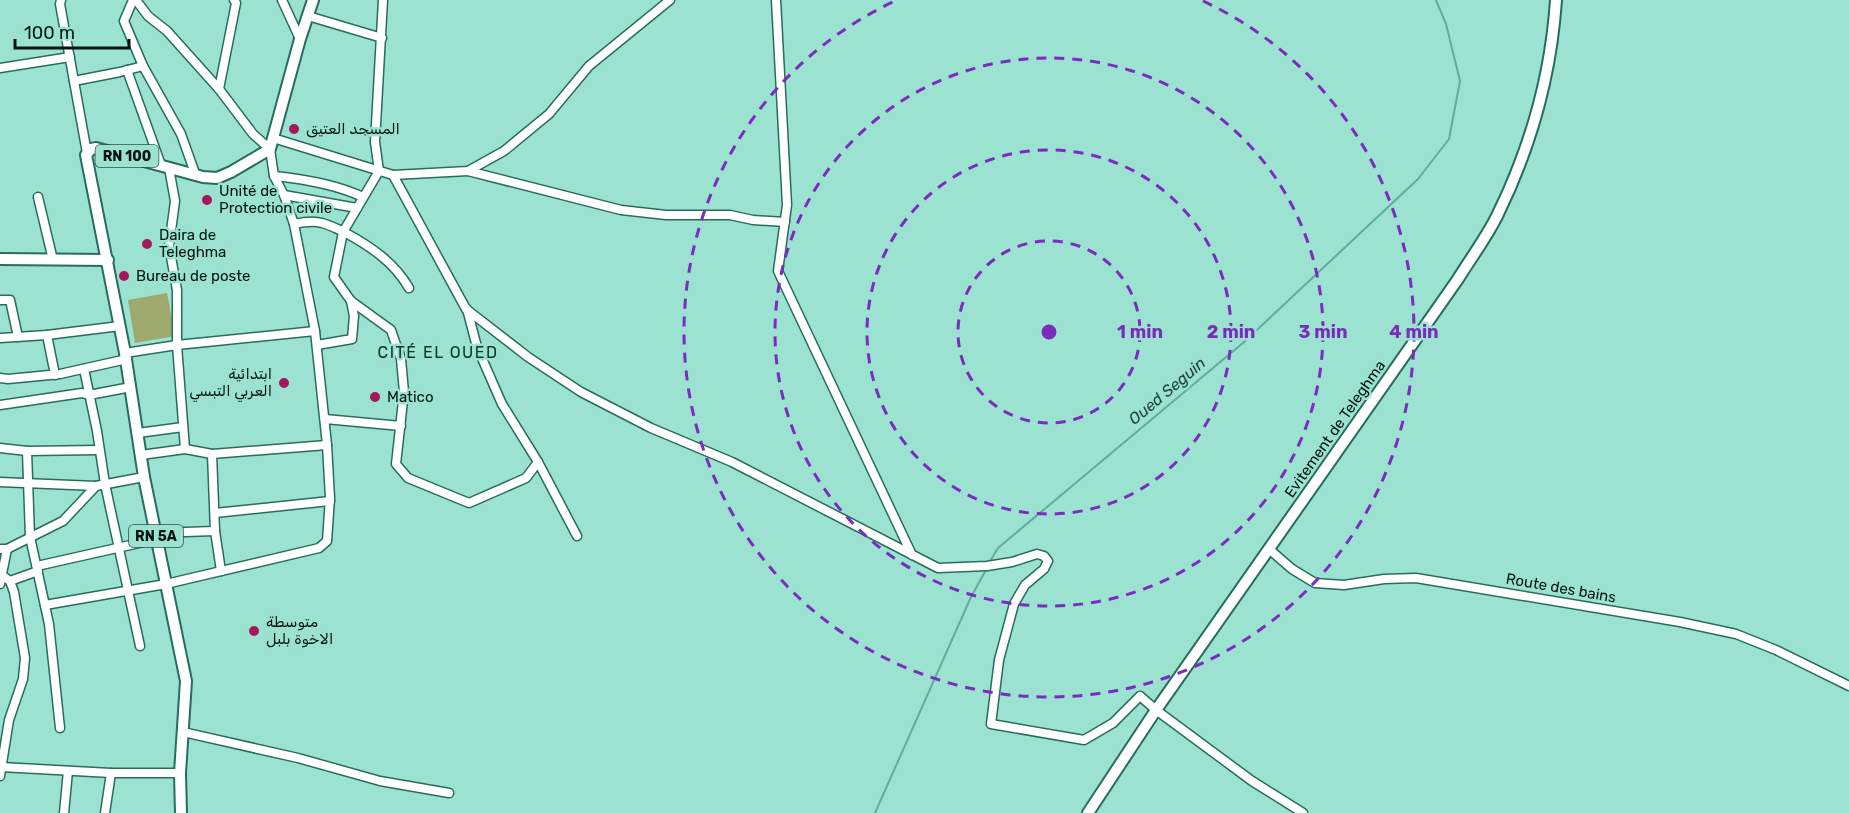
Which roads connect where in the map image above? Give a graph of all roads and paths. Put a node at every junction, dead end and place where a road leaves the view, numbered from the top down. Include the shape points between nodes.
1 (61, 0) edge
2 (135, 0) edge
3 (234, 0) edge
4 (282, 0) edge
5 (313, 0) edge
6 (383, 0) edge
7 (670, 0) edge
8 (776, 0) edge
9 (1556, 0) edge
10 (308, 16) junction
11 (382, 38) junction
12 (300, 39) junction
13 (70, 57) junction
14 (143, 66) junction
15 (0, 68) edge
16 (127, 70) junction
17 (74, 81) junction
18 (219, 89) junction
19 (271, 144) junction
20 (87, 153) junction
21 (165, 166) junction
22 (379, 171) junction
23 (468, 171) junction
24 (393, 175) junction
25 (196, 176) junction
26 (274, 176) junction
27 (285, 195) junction
28 (38, 197) dead end
29 (363, 197) junction
30 (357, 208) junction
31 (785, 222) junction
32 (294, 224) junction
33 (344, 232) junction
34 (0, 259) edge
35 (53, 260) junction
36 (108, 260) junction
37 (409, 288) dead end
38 (0, 300) edge
39 (351, 301) junction
40 (466, 309) junction
41 (120, 326) junction
42 (315, 331) junction
43 (47, 335) junction
44 (18, 337) junction
45 (0, 338) edge
46 (177, 345) junction
47 (317, 345) junction
48 (126, 356) junction
49 (84, 369) junction
50 (55, 375) junction
51 (0, 378) edge
52 (131, 387) junction
53 (89, 395) junction
54 (0, 405) edge
55 (325, 419) junction
56 (401, 426) junction
57 (183, 427) junction
58 (138, 434) junction
59 (327, 446) junction
60 (0, 448) edge
61 (185, 449) junction
62 (99, 450) junction
63 (27, 451) junction
64 (212, 454) junction
65 (141, 455) junction
66 (538, 462) junction
67 (144, 477) junction
68 (0, 482) edge
69 (30, 482) junction
70 (100, 485) junction
71 (330, 501) junction
72 (215, 513) junction
73 (215, 531) junction
74 (156, 536) junction
75 (577, 536) dead end
76 (30, 537) junction
77 (3, 549) edge
78 (120, 549) junction
79 (1269, 549) junction
80 (912, 555) junction
81 (38, 568) junction
82 (221, 571) junction
83 (1, 578) edge
84 (10, 581) junction
85 (166, 584) junction
86 (129, 590) junction
87 (45, 605) junction
88 (140, 646) dead end
89 (1849, 686) edge
90 (1156, 710) junction
91 (0, 717) edge
92 (9, 720) junction
93 (60, 728) dead end
94 (183, 732) junction
95 (68, 771) junction
96 (1, 772) edge
97 (111, 773) junction
98 (180, 773) junction
99 (448, 793) dead end
100 (64, 813) edge
101 (105, 813) edge
102 (181, 813) edge
103 (1088, 813) edge
104 (1303, 813) edge

1 - 13 street
2 - 14 street via 124,21
2 - 18 street
3 - 18 street
4 - 12 street
5 - 10 main road
6 - 11 street
7 - 23 street via 589,66 549,114 504,151
8 - 31 street
9 - 79 main road, Evitement de Teleghma via 1542,94 1519,166 1496,218 1458,279
10 - 11 street
10 - 12 main road
11 - 22 street via 375,142
12 - 19 main road
13 - 15 street
13 - 17 street
14 - 16 street
14 - 25 street via 181,134
16 - 17 street
16 - 21 street
17 - 20 street
18 - 19 street via 253,134
19 - 22 street
19 - 25 main road, RN 100 via 217,178
19 - 26 street
20 - 21 main road, RN 100 via 96,148
20 - 36 main road, RN 100
21 - 25 main road, RN 100
21 - 46 street via 175,201 169,246 177,290
22 - 24 street
22 - 29 street
23 - 24 street
23 - 31 street via 621,210
24 - 40 street
26 - 27 street
26 - 29 street via 325,184
27 - 30 street
27 - 32 street
28 - 35 street
29 - 30 street
30 - 33 street
31 - 80 street via 778,271
32 - 33 street via 321,222
32 - 42 street
33 - 37 street via 383,257
33 - 39 street via 334,277
34 - 35 main road
35 - 36 main road
36 - 41 main road, RN 5A
38 - 44 street via 10,300
39 - 47 street via 352,339
39 - 56 street via 391,330 402,359
40 - 66 street via 477,347 502,404
40 - 80 street via 581,392 651,428 732,462
41 - 43 street
41 - 48 main road, RN 5A
42 - 46 street
42 - 47 street
43 - 44 street
43 - 50 street
44 - 45 street
46 - 48 street
46 - 57 street
47 - 55 street
48 - 49 street
48 - 52 main road, RN 5A
49 - 50 street
49 - 53 street
50 - 51 street
52 - 53 street
52 - 58 main road, RN 5A
53 - 54 street
53 - 62 street
55 - 56 street
55 - 59 street
56 - 66 street via 396,464 408,478 469,503 525,478
57 - 58 street
57 - 61 street
58 - 65 main road, RN 5A
59 - 64 street
59 - 71 street
60 - 63 street
61 - 64 street
61 - 65 street
62 - 63 street
62 - 70 street
63 - 69 street
64 - 72 street
65 - 67 main road, RN 5A
66 - 75 street
67 - 70 street
67 - 74 main road, RN 5A
68 - 69 street
69 - 70 street
69 - 76 street
70 - 76 street via 63,521
70 - 78 street
71 - 72 street
71 - 82 street via 327,541 323,546
72 - 73 street
73 - 74 street
73 - 82 street
74 - 78 street
74 - 85 main road, RN 5A
76 - 77 street
76 - 81 street
77 - 83 street
78 - 81 street
78 - 86 street
79 - 89 street, Route des bains via 1315,583 1344,585 1416,578 1736,634
79 - 90 main road, Evitement de Teleghma
80 - 90 street via 938,568 1012,562 1037,554 1048,561 1025,585 1014,604 999,660 991,724 1084,740 1113,723 1140,696
81 - 84 street
81 - 87 street
82 - 85 street
83 - 84 street
84 - 92 street via 25,658 23,679
85 - 86 street
85 - 94 main road, RN 5A via 186,681
86 - 87 street
86 - 88 street
87 - 93 street
90 - 103 main road, Evitement de Teleghma
90 - 104 street via 1252,781
91 - 92 street
92 - 96 street
94 - 98 main road, RN 5A
94 - 99 street via 380,781
95 - 96 street
95 - 97 street
95 - 100 street
97 - 98 street
97 - 101 street
98 - 102 main road, RN 5A

